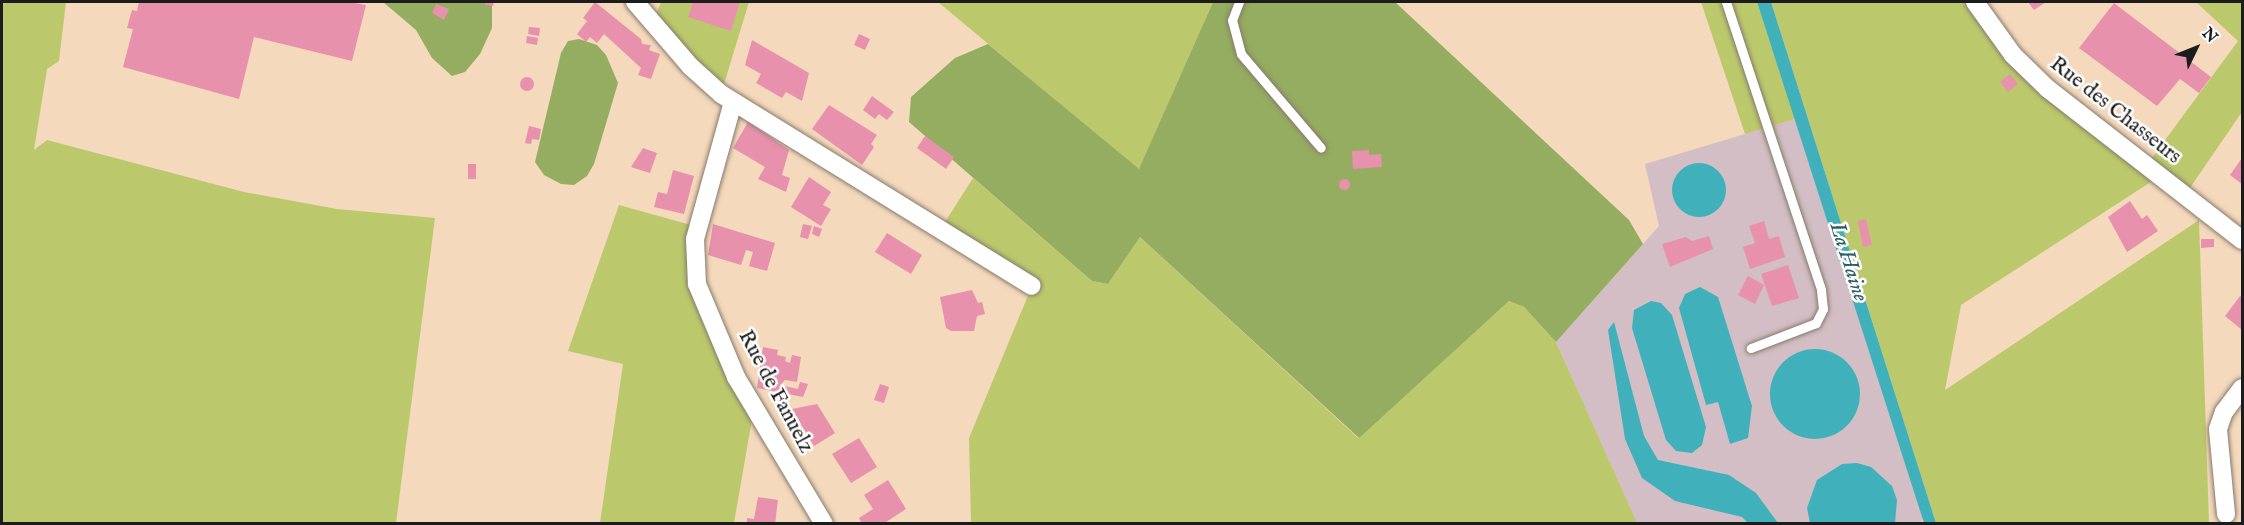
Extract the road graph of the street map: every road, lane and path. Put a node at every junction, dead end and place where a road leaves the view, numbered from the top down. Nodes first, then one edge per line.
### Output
1 (635, 2) edge
2 (1239, 2) edge
3 (1726, 2) edge
4 (1975, 2) edge
5 (733, 102) junction
6 (1321, 148) dead end
7 (2242, 240) edge
8 (1032, 286) dead end
9 (1751, 348) dead end
10 (2242, 388) edge
11 (2226, 514) dead end
12 (824, 524) edge

1 - 5 street
2 - 6 lane
3 - 9 lane
4 - 7 street, Rue des Chasseurs
5 - 8 street
5 - 12 street, Rue de Fanuelz
10 - 11 street

